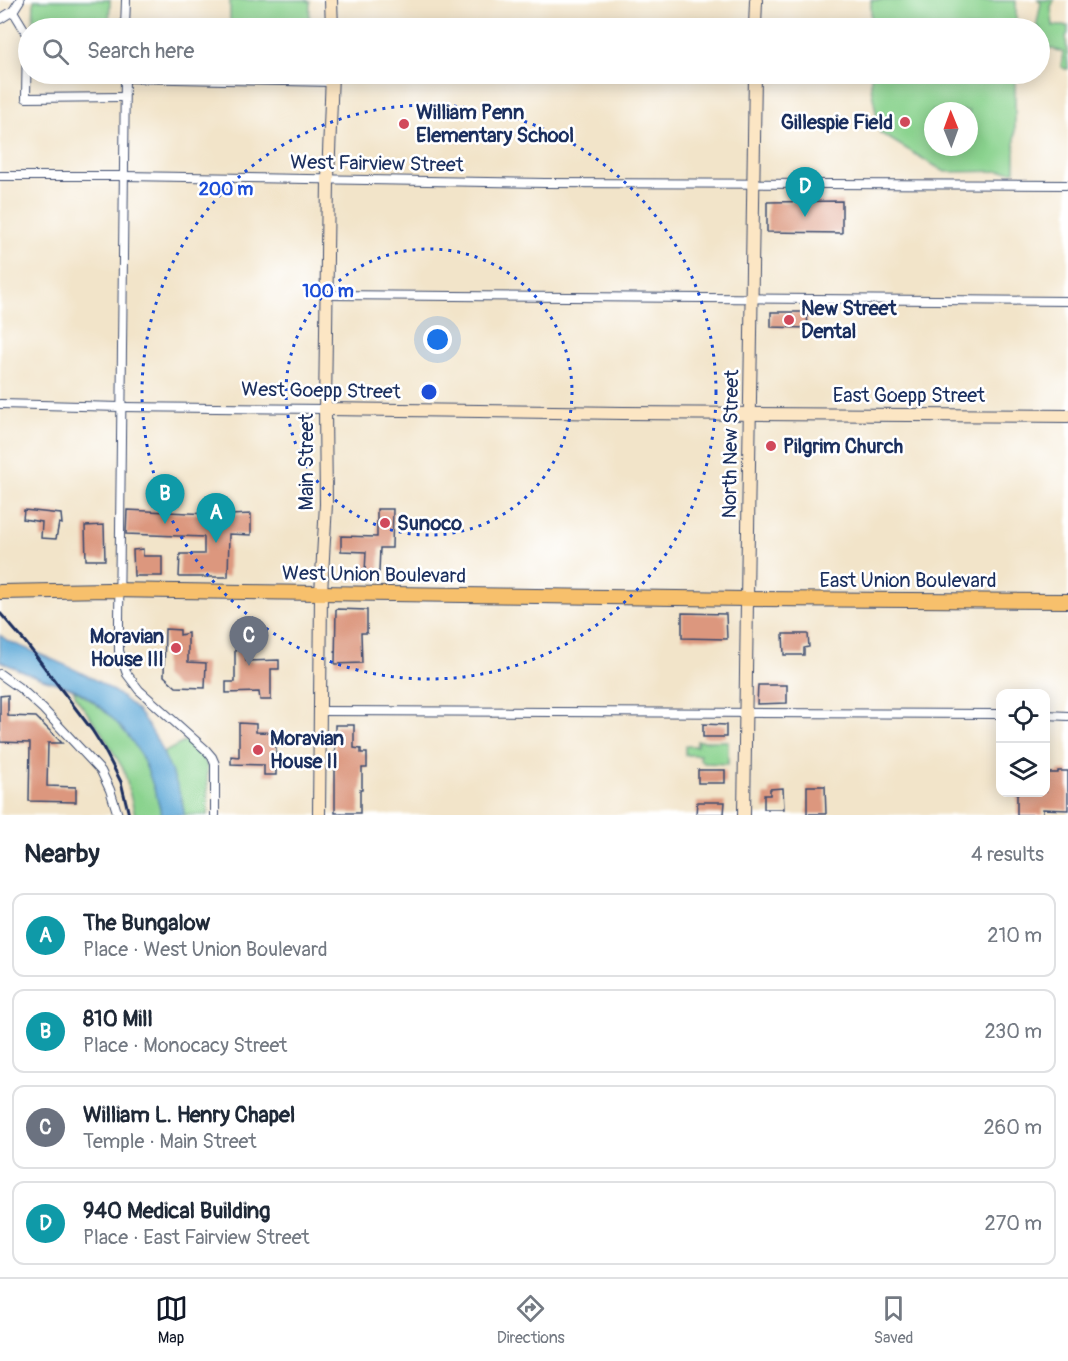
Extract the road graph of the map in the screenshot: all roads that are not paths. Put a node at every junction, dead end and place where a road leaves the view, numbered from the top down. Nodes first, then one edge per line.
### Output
1 (20, 0) edge
2 (126, 0) edge
3 (332, 0) edge
4 (756, 0) edge
5 (13, 11) junction
6 (126, 18) edge
7 (332, 18) edge
8 (755, 18) edge
9 (0, 19) edge
10 (18, 19) edge
11 (26, 84) edge
12 (125, 84) edge
13 (332, 84) edge
14 (754, 84) edge
15 (124, 97) junction
16 (0, 176) edge
17 (124, 176) junction
18 (328, 179) junction
19 (753, 184) junction
20 (1068, 185) edge
21 (327, 295) junction
22 (750, 299) junction
23 (1068, 301) edge
24 (0, 404) edge
25 (121, 407) junction
26 (325, 409) junction
27 (750, 414) junction
28 (1068, 416) edge
29 (120, 591) junction
30 (0, 592) edge
31 (321, 593) junction
32 (747, 598) junction
33 (1068, 601) edge
34 (0, 674) edge
35 (321, 711) junction
36 (746, 713) junction
37 (996, 714) edge
38 (1050, 715) edge
39 (1068, 716) edge
40 (118, 815) edge
41 (215, 815) edge
42 (320, 815) edge
43 (744, 815) edge

1 - 5 street
2 - 6 street
3 - 7 street
4 - 8 street
5 - 9 street
5 - 10 street
11 - 15 street
12 - 15 street
13 - 18 street, Main Street
14 - 19 street, North New Street
15 - 17 street
16 - 17 street, West Fairview Street
17 - 18 street, West Fairview Street
17 - 25 street
18 - 19 street, West Fairview Street
18 - 21 street, Main Street
19 - 20 street, West Fairview Street
19 - 22 street, North New Street
21 - 22 street
21 - 26 street, Main Street
22 - 23 street
22 - 27 street, North New Street
24 - 25 street, West Goepp Street
25 - 26 street, West Goepp Street
25 - 29 street
26 - 27 street, West Goepp Street
26 - 31 street, Main Street
27 - 28 street, East Goepp Street
27 - 32 street, North New Street
29 - 30 main road, West Union Boulevard
29 - 31 main road, West Union Boulevard
29 - 41 street
31 - 32 main road, West Union Boulevard
31 - 35 street, Main Street
32 - 33 main road, East Union Boulevard
32 - 36 street, North New Street
34 - 40 street
35 - 36 street
35 - 42 street, Main Street
36 - 37 street
36 - 43 street, North New Street
38 - 39 street

